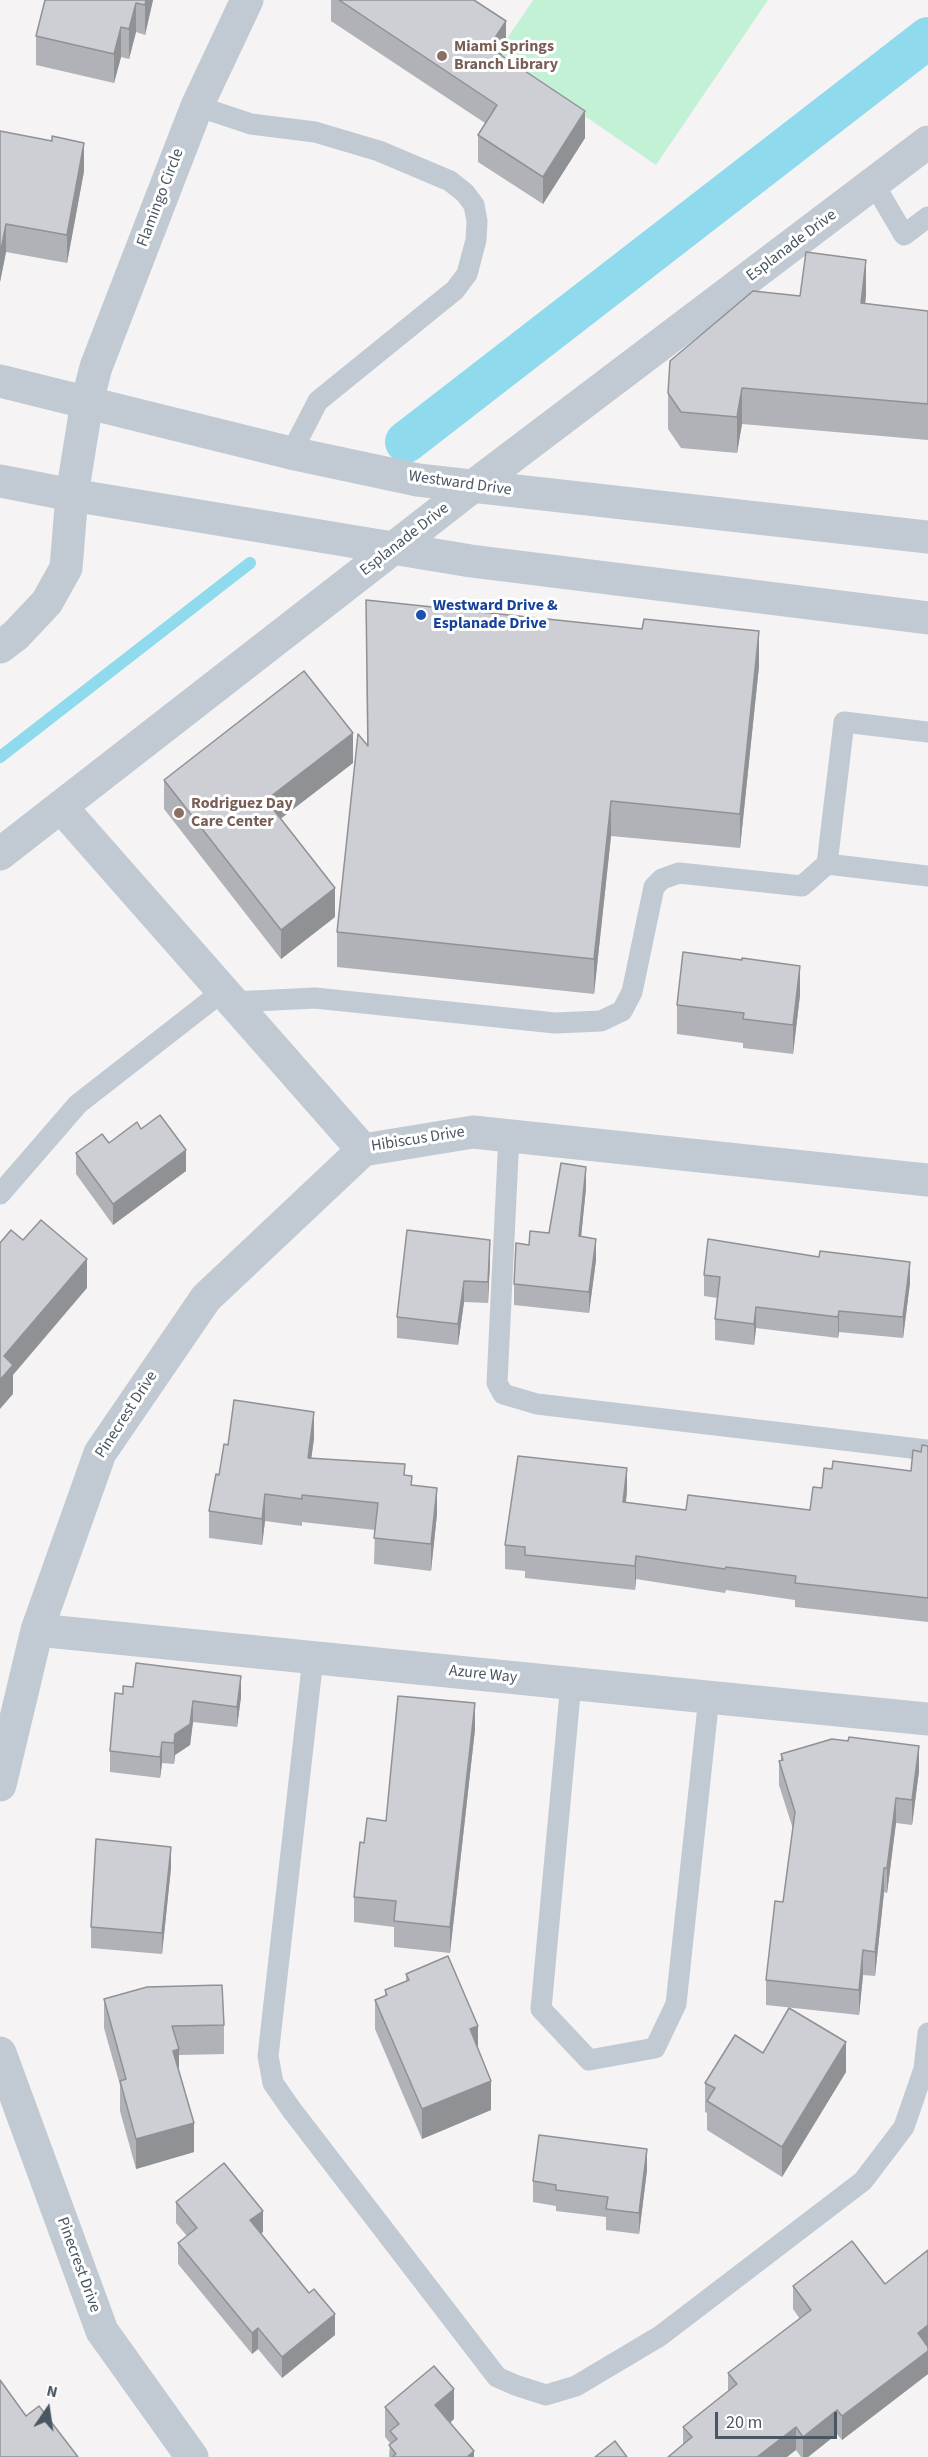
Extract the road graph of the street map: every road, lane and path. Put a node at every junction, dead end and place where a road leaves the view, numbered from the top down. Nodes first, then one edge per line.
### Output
1 (247, 0) edge
2 (197, 106) junction
3 (928, 142) edge
4 (874, 184) junction
5 (928, 218) edge
6 (0, 381) edge
7 (87, 402) junction
8 (291, 453) junction
9 (0, 481) edge
10 (472, 487) junction
11 (72, 495) junction
12 (928, 537) edge
13 (394, 550) junction
14 (928, 618) edge
15 (0, 647) edge
16 (928, 732) edge
17 (61, 807) junction
18 (0, 854) edge
19 (827, 864) junction
20 (928, 876) edge
21 (228, 996) junction
22 (509, 1135) junction
23 (363, 1149) junction
24 (928, 1180) edge
25 (0, 1194) edge
26 (928, 1450) edge
27 (37, 1630) junction
28 (313, 1658) junction
29 (571, 1683) junction
30 (709, 1697) junction
31 (928, 1719) edge
32 (0, 1785) edge
33 (928, 2033) edge
34 (0, 2053) edge
35 (192, 2457) edge

1 - 2 street, Flamingo Circle
2 - 7 street, Flamingo Circle
2 - 8 lane
3 - 4 street, Esplanade Drive
4 - 5 lane
4 - 10 street, Esplanade Drive
6 - 7 street, Westward Drive
7 - 8 street, Westward Drive
7 - 11 street, Flamingo Circle
8 - 10 street, Westward Drive
9 - 11 street
10 - 12 street, Westward Drive
10 - 13 street, Esplanade Drive
11 - 13 street
11 - 15 street, Flamingo Circle
13 - 14 street
13 - 17 street, Esplanade Drive
16 - 19 lane
17 - 18 street, Esplanade Drive
17 - 21 street, Hibiscus Drive
19 - 20 lane
19 - 21 lane
21 - 23 street, Hibiscus Drive
21 - 25 lane
22 - 23 street, Hibiscus Drive
22 - 24 street, Hibiscus Drive
22 - 26 lane
23 - 27 street, Pinecrest Drive
27 - 28 street, Azure Way
27 - 32 street, Pinecrest Drive
28 - 29 street, Azure Way
28 - 33 lane
29 - 30 street, Azure Way
29 - 30 lane
30 - 31 street, Azure Way
34 - 35 street, Pinecrest Drive

